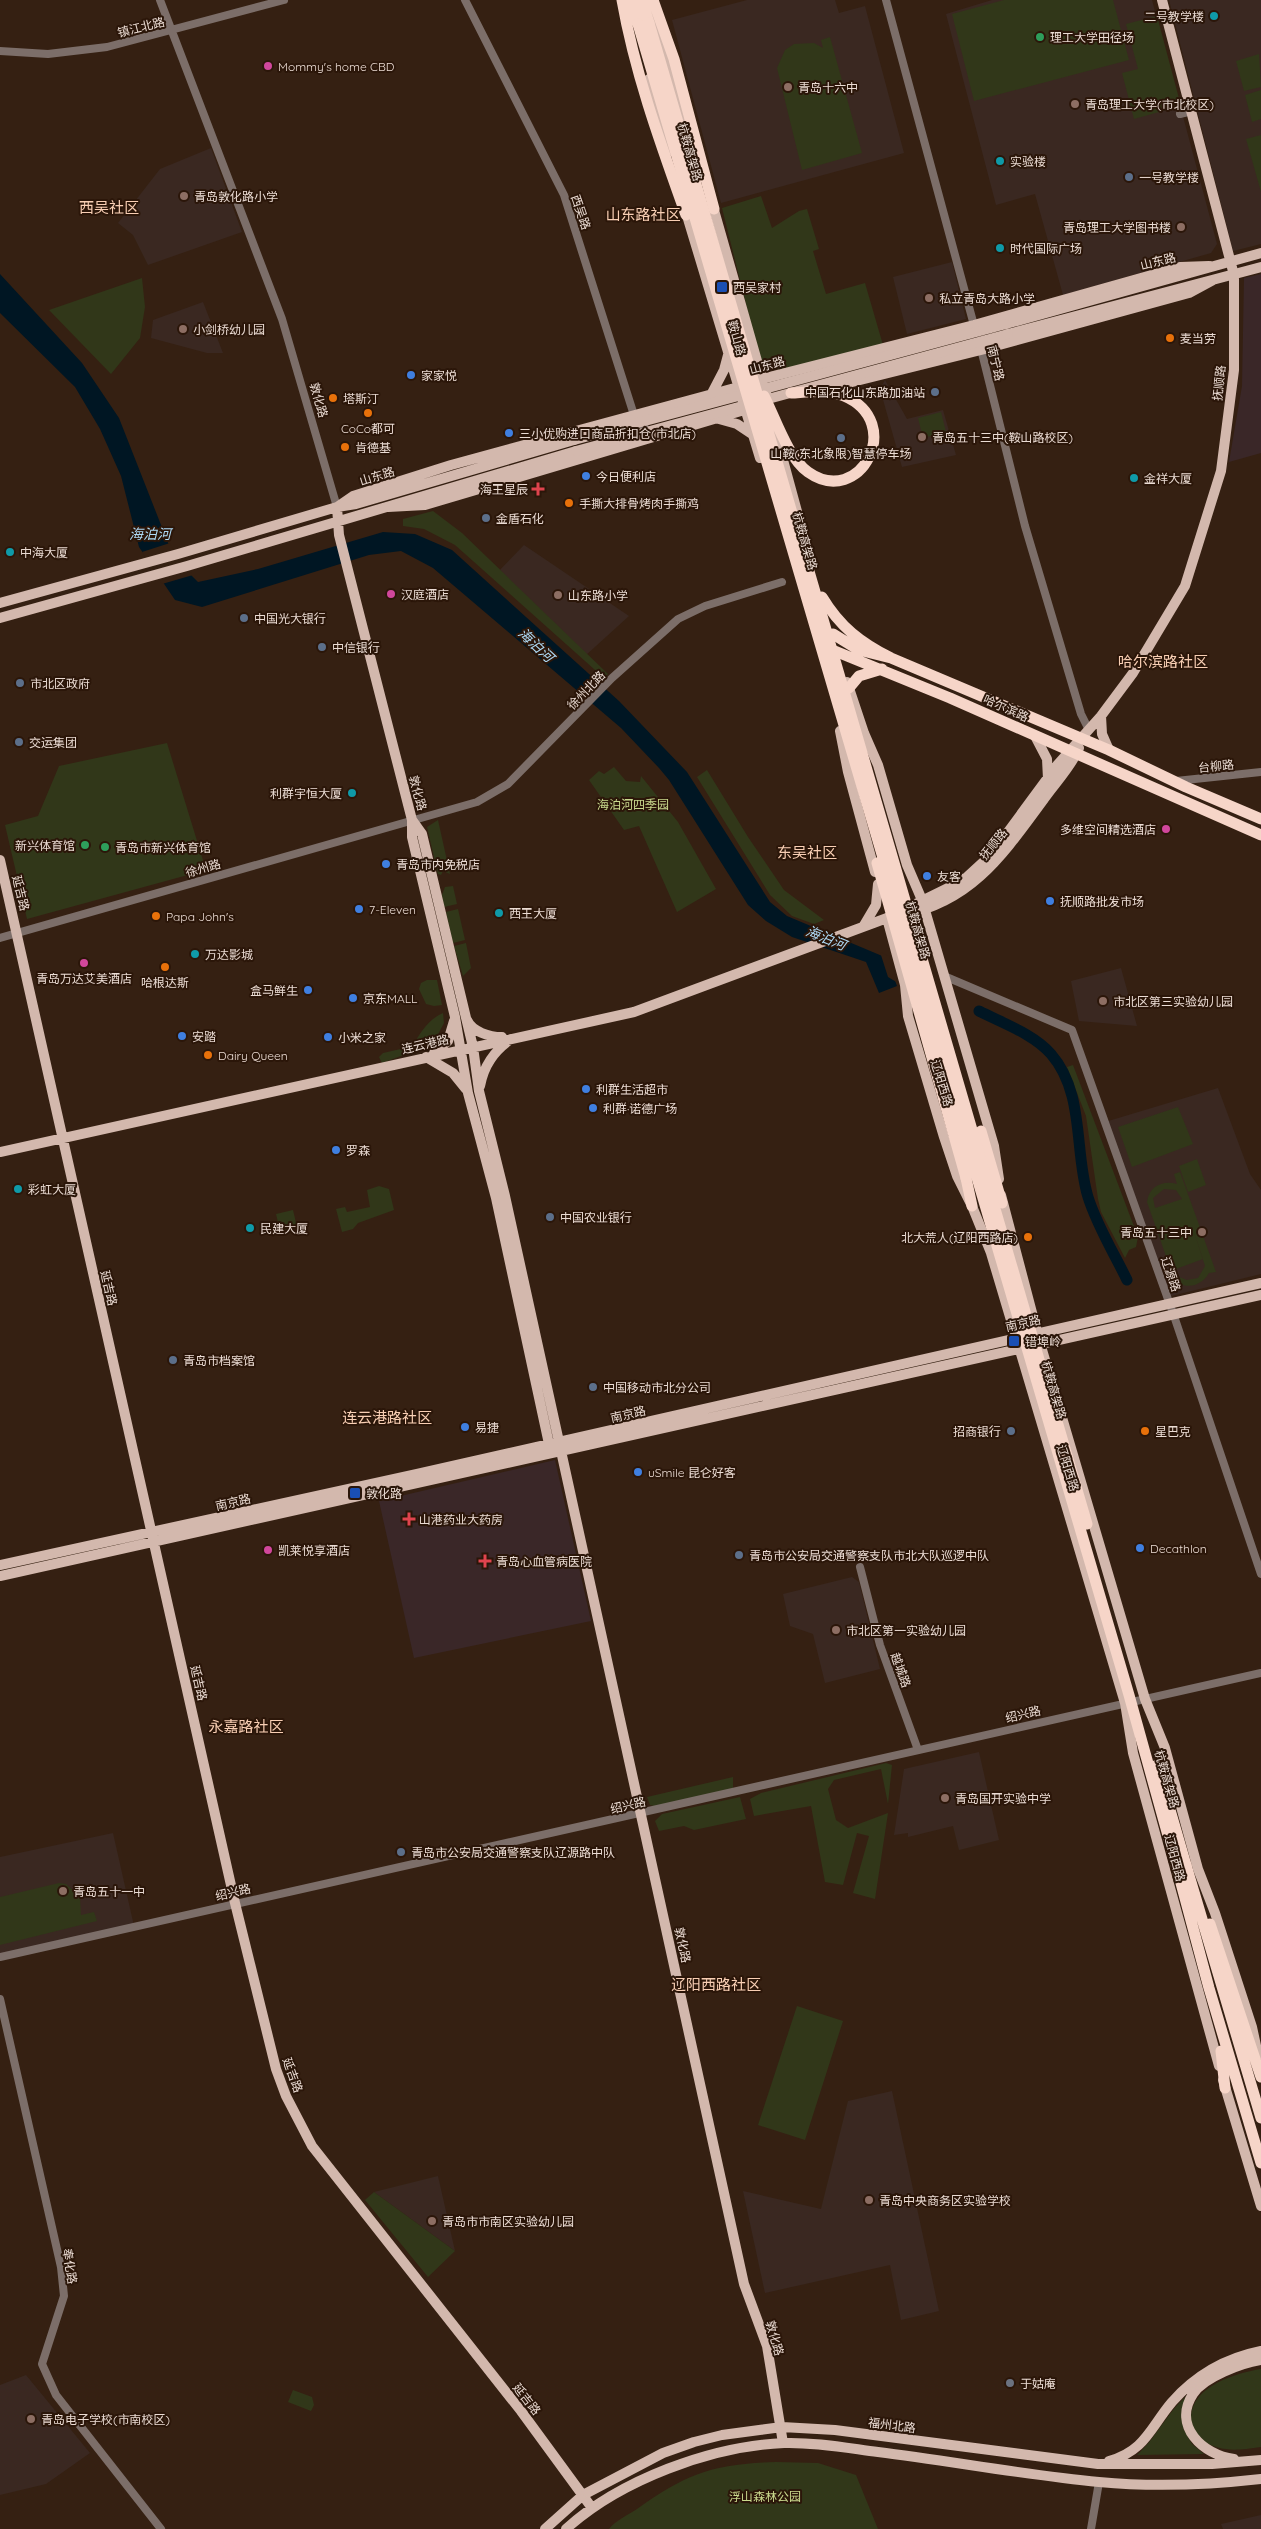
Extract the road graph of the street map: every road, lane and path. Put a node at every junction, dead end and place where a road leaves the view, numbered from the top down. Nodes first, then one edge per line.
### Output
1 (160, 0) edge
2 (284, 0) edge
3 (465, 0) edge
4 (622, 0) edge
5 (630, 0) edge
6 (642, 0) edge
7 (648, 0) edge
8 (653, 0) edge
9 (886, 0) edge
10 (1162, 0) edge
11 (171, 31) junction
12 (0, 51) edge
13 (1192, 111) junction
14 (1180, 114) dead end
15 (714, 209) junction
16 (686, 215) junction
17 (1261, 253) edge
18 (1229, 261) junction
19 (1209, 266) junction
20 (1261, 268) edge
21 (1234, 275) junction
22 (1213, 280) junction
23 (974, 325) junction
24 (1007, 329) junction
25 (981, 350) junction
26 (728, 354) junction
27 (754, 364) junction
28 (775, 376) junction
29 (763, 379) junction
30 (738, 387) junction
31 (792, 393) junction
32 (712, 394) junction
33 (768, 404) junction
34 (745, 410) junction
35 (634, 415) junction
36 (718, 419) junction
37 (752, 434) junction
38 (654, 439) junction
39 (336, 507) junction
40 (388, 507) junction
41 (338, 521) junction
42 (782, 582) dead end
43 (822, 598) junction
44 (0, 603) edge
45 (0, 618) edge
46 (833, 634) junction
47 (815, 642) junction
48 (838, 652) junction
49 (891, 658) junction
50 (882, 669) junction
51 (849, 688) junction
52 (1102, 716) junction
53 (1089, 730) junction
54 (864, 733) joint
55 (1035, 736) junction
56 (843, 740) joint
57 (1082, 740) junction
58 (1108, 750) junction
59 (1073, 752) junction
60 (1261, 772) edge
61 (1048, 779) junction
62 (1174, 781) junction
63 (875, 812) junction
64 (1261, 819) edge
65 (412, 820) junction
66 (1261, 835) edge
67 (0, 860) edge
68 (878, 884) junction
69 (923, 905) junction
70 (887, 918) junction
71 (863, 927) junction
72 (17, 932) junction
73 (848, 933) joint
74 (0, 938) edge
75 (946, 981) junction
76 (466, 1016) junction
77 (455, 1017) junction
78 (515, 1037) junction
79 (472, 1047) junction
80 (462, 1049) junction
81 (426, 1057) junction
82 (474, 1092) junction
83 (63, 1139) junction
84 (0, 1152) edge
85 (1002, 1203) junction
86 (972, 1206) junction
87 (1261, 1283) edge
88 (1261, 1295) edge
89 (1169, 1304) junction
90 (1174, 1316) junction
91 (1015, 1338) junction
92 (1039, 1338) junction
93 (1018, 1348) junction
94 (556, 1446) junction
95 (152, 1532) junction
96 (154, 1542) junction
97 (0, 1565) edge
98 (860, 1568) dead end
99 (1261, 1574) edge
100 (0, 1576) edge
101 (1261, 1673) edge
102 (1145, 1699) junction
103 (1125, 1703) junction
104 (918, 1750) junction
105 (642, 1814) junction
106 (1181, 1866) junction
107 (1183, 1891) junction
108 (235, 1903) junction
109 (0, 1957) edge
110 (0, 1999) edge
111 (1261, 2068) edge
112 (1261, 2077) edge
113 (1225, 2088) junction
114 (1261, 2118) edge
115 (1261, 2163) edge
116 (1261, 2206) edge
117 (1261, 2351) edge
118 (1261, 2360) edge
119 (782, 2427) junction
120 (783, 2443) junction
121 (1257, 2460) edge
122 (1098, 2464) junction
123 (1261, 2479) edge
124 (1099, 2482) junction
125 (584, 2495) junction
126 (592, 2508) junction
127 (161, 2529) edge
128 (545, 2529) edge
129 (566, 2529) edge
130 (1091, 2529) edge

1 - 11 street, 敦化路
2 - 11 street, 镇江北路
3 - 35 street, 西吴路
4 - 16 highway
5 - 16 main road, 鞍山路
5 - 63 highway, 杭鞍高架路, bridge
6 - 27 highway, 杭鞍高架路, bridge
7 - 15 main road, 鞍山路
8 - 15 highway
9 - 23 street, 南宁路
10 - 13 main road, 抚顺路
11 - 12 street, 镇江北路
11 - 39 street, 敦化路
13 - 14 street
13 - 18 main road, 抚顺路
15 - 27 main road, 鞍山路
16 - 26 main road, 鞍山路
17 - 18 main road, 山东路
18 - 19 main road, 山东路
18 - 21 main road, 抚顺路
19 - 23 main road, 山东路
19 - 24 main road, 山东路
20 - 21 main road, 山东路
21 - 22 main road, 山东路
21 - 52 main road, 抚顺路
22 - 24 main road, 山东路
22 - 25 main road, 山东路
23 - 25 street, 南宁路
23 - 28 main road, 山东路
24 - 31 main road, 山东路, bridge
24 - 39 main road, 山东路, bridge
25 - 33 main road, 山东路
25 - 53 street, 南宁路
26 - 30 main road, 鞍山路
26 - 32 main road
27 - 28 main road
27 - 29 main road, 鞍山路
27 - 31 highway, bridge
27 - 63 highway, 杭鞍高架路, bridge
28 - 29 main road, 山东路
29 - 30 main road, 山东路
29 - 33 main road, 鞍山路
30 - 32 main road, 山东路
30 - 34 main road, 鞍山路
31 - 40 main road, 山东路, bridge
32 - 35 main road, 山东路
33 - 34 main road, 山东路
33 - 43 main road, 鞍山路
34 - 36 main road, 山东路
34 - 37 main road, 鞍山路
35 - 38 street, 西吴路
35 - 39 main road, 山东路
36 - 37 main road
36 - 38 main road, 山东路
37 - 47 main road, 鞍山路
38 - 40 main road, 山东路
39 - 41 main road, 敦化路
39 - 44 main road, 山东路
40 - 41 main road, 山东路
41 - 45 main road, 山东路
41 - 65 main road, 敦化路
42 - 65 street, 徐州北路
43 - 46 main road, 鞍山路
43 - 49 highway, 哈尔滨路
46 - 47 highway
46 - 48 main road, 鞍山路
46 - 49 highway, 哈尔滨路
47 - 48 highway, 哈尔滨路
47 - 56 main road, 鞍山路
48 - 50 highway, 哈尔滨路
48 - 51 main road, 鞍山路
49 - 57 highway, 哈尔滨路
50 - 51 highway
50 - 55 highway, 哈尔滨路
51 - 54 main road, 鞍山路
52 - 53 main road, 抚顺路
52 - 58 main road
53 - 57 main road, 抚顺路
54 - 69 main road, 辽阳西路
55 - 59 highway, 哈尔滨路
55 - 61 main road
56 - 68 main road, 辽阳西路
57 - 58 highway, 哈尔滨路
57 - 59 main road, 抚顺路
58 - 62 highway, 哈尔滨路
59 - 61 main road, 抚顺路
59 - 66 highway, 哈尔滨路
59 - 69 main road, 抚顺路
60 - 62 street, 台柳路
61 - 69 main road, 抚顺路
62 - 64 highway, 哈尔滨路
63 - 85 highway, bridge
63 - 86 highway, bridge
63 - 106 highway, 杭鞍高架路, bridge
65 - 72 street, 徐州路
65 - 76 main road, 敦化路
65 - 77 main road, 敦化路
67 - 72 main road, 延吉路
68 - 70 main road, 辽阳西路
68 - 71 main road
69 - 70 main road, 抚顺路
69 - 75 main road, 辽阳西路
70 - 71 main road, 抚顺路
70 - 86 main road, 辽阳西路
71 - 73 main road, 抚顺路
72 - 74 street, 徐州路
72 - 83 main road, 延吉路
73 - 78 main road, 连云港路
75 - 85 main road, 辽阳西路
75 - 89 street, 辽源路
76 - 78 main road
76 - 79 main road, 敦化路
77 - 80 main road, 敦化路
77 - 81 main road
78 - 79 main road, 连云港路
78 - 82 main road
79 - 80 main road, 连云港路
79 - 82 main road, 敦化路
80 - 81 main road, 连云港路
80 - 82 main road, 敦化路
81 - 82 main road
81 - 83 main road, 连云港路
82 - 94 main road, 敦化路
83 - 84 main road, 连云港路
83 - 95 main road, 延吉路
85 - 92 main road, 辽阳西路
86 - 91 main road, 辽阳西路
87 - 89 main road, 南京路
88 - 90 main road, 南京路
89 - 90 street, 辽源路
89 - 92 main road, 南京路
90 - 92 main road, 南京路
90 - 99 street, 辽源路
91 - 92 main road, 南京路
91 - 93 main road, 辽阳西路
91 - 94 main road, 南京路
92 - 93 main road, 南京路
92 - 102 main road, 辽阳西路
93 - 94 main road, 南京路
93 - 103 main road, 辽阳西路
94 - 95 main road, 南京路
94 - 96 main road, 南京路
94 - 105 main road, 敦化路
95 - 96 main road, 延吉路
95 - 97 main road, 南京路
96 - 100 main road, 南京路
96 - 108 main road, 延吉路
98 - 104 street, 越城路
101 - 102 street, 绍兴路
102 - 103 street, 绍兴路
102 - 111 main road, 辽阳西路
103 - 104 street, 绍兴路
103 - 113 main road, 辽阳西路
104 - 105 street, 绍兴路
105 - 108 street, 绍兴路
105 - 119 main road, 敦化路
106 - 107 highway, 辽阳西路
106 - 112 highway
106 - 114 highway, 辽阳西路
107 - 113 highway
107 - 115 highway, 辽阳西路
108 - 109 street, 绍兴路
108 - 125 main road, 延吉路
110 - 127 street, 奉化路
113 - 116 main road, 辽阳西路
117 - 122 main road
118 - 121 main road
119 - 120 main road, 敦化路
119 - 122 main road, 福州北路
119 - 125 main road, 福州北路
120 - 124 main road
120 - 126 main road
121 - 122 main road, 福州北路
123 - 124 main road
124 - 130 street
125 - 126 main road, 延吉路
125 - 128 main road, 福州北路
126 - 129 main road

